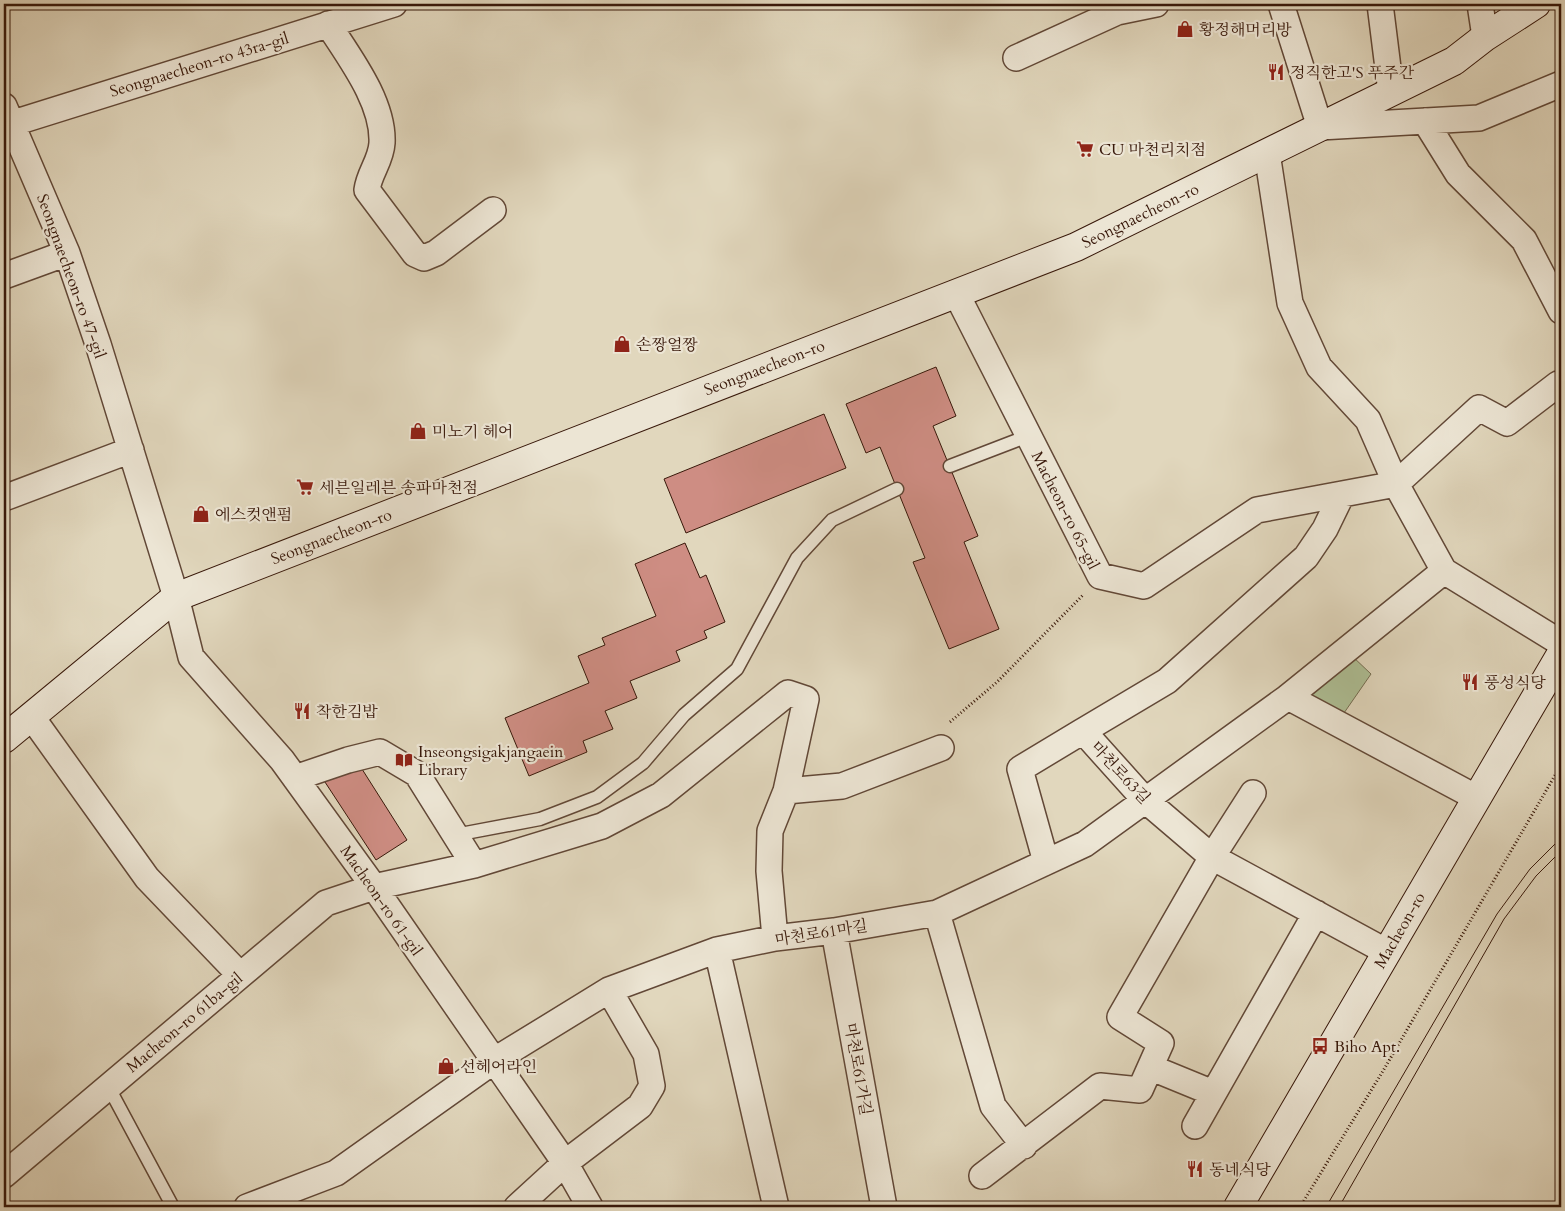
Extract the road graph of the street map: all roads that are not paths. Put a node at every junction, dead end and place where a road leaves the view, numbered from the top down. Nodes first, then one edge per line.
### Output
1 (394, 4) edge
2 (1156, 4) edge
3 (1281, 4) edge
4 (1380, 4) edge
5 (1480, 4) edge
6 (1536, 4) edge
7 (328, 24) junction
8 (1485, 37) junction
9 (1016, 58) dead end
10 (1561, 84) edge
11 (1391, 92) junction
12 (6, 118) edge
13 (1425, 121) junction
14 (1320, 127) junction
15 (1267, 153) junction
16 (493, 210) dead end
17 (67, 253) junction
18 (4, 276) edge
19 (956, 293) junction
20 (1561, 311) edge
21 (1561, 386) edge
22 (1028, 436) junction
23 (131, 450) junction
24 (950, 466) dead end
25 (1396, 484) junction
26 (897, 489) dead end
27 (1342, 494) junction
28 (4, 498) edge
29 (1444, 571) junction
30 (176, 597) junction
31 (1561, 643) edge
32 (1561, 654) edge
33 (1288, 697) junction
34 (31, 716) junction
35 (1083, 731) junction
36 (944, 736) road end
37 (4, 739) edge
38 (295, 778) junction
39 (786, 791) junction
40 (1253, 793) dead end
41 (1477, 798) junction
42 (1144, 799) junction
43 (455, 835) junction
44 (1212, 857) junction
45 (1046, 862) junction
46 (474, 865) junction
47 (374, 887) junction
48 (937, 913) junction
49 (1316, 913) junction
50 (834, 931) junction
51 (775, 938) junction
52 (718, 950) junction
53 (1387, 952) junction
54 (240, 975) junction
55 (609, 990) junction
56 (495, 1060) junction
57 (1152, 1068) junction
58 (108, 1086) junction
59 (1213, 1093) junction
60 (1195, 1126) dead end
61 (1024, 1146) junction
62 (565, 1163) junction
63 (5, 1168) edge
64 (982, 1176) dead end
65 (173, 1207) edge
66 (247, 1207) edge
67 (517, 1207) edge
68 (590, 1207) edge
69 (776, 1207) edge
70 (884, 1207) edge
71 (1238, 1207) edge

1 - 7 street, Seongnaecheon-ro 43ra-gil
2 - 9 street
3 - 14 street
4 - 11 street
5 - 8 street
6 - 8 street, Seongnaecheon-ro
7 - 12 street, Seongnaecheon-ro 43ra-gil
7 - 16 street
8 - 11 street, Seongnaecheon-ro
10 - 13 street
11 - 14 street, Seongnaecheon-ro
12 - 17 street, Seongnaecheon-ro 47-gil
13 - 14 street
13 - 20 street
14 - 15 street, Seongnaecheon-ro
15 - 19 street, Seongnaecheon-ro
15 - 25 street
17 - 18 street
17 - 23 street, Seongnaecheon-ro 47-gil
19 - 22 street, Macheon-ro 65-gil
19 - 30 street, Seongnaecheon-ro
21 - 25 street
22 - 24 lane
22 - 27 street, Macheon-ro 65-gil
23 - 28 street
23 - 30 street, Seongnaecheon-ro 47-gil
25 - 27 street, Macheon-ro 65-gil
25 - 29 street
26 - 43 lane
27 - 35 street, 마천로63길
29 - 31 street
29 - 33 street, 마천로61마길
30 - 34 street, Seongnaecheon-ro
30 - 38 street, Macheon-ro 61-gil
32 - 41 street, Macheon-ro
33 - 41 street
33 - 42 street, 마천로61마길
34 - 37 street, Seongnaecheon-ro
34 - 54 street
35 - 42 street, 마천로63길
35 - 45 street
36 - 39 street
38 - 43 street
38 - 47 street, Macheon-ro 61-gil
39 - 46 street, Macheon-ro 61ba-gil
39 - 51 street
40 - 44 street
41 - 53 street, Macheon-ro
42 - 44 street, 마천로63길
42 - 45 street, 마천로61마길
43 - 46 street
44 - 49 street, 마천로63길
44 - 57 street
45 - 48 street, 마천로61마길
46 - 47 street, Macheon-ro 61ba-gil
47 - 54 street, Macheon-ro 61ba-gil
47 - 56 street, Macheon-ro 61-gil
48 - 50 street, 마천로61마길
48 - 61 street
49 - 53 street, 마천로63길
49 - 59 street
50 - 51 street, 마천로61마길
50 - 70 street, 마천로61가길
51 - 52 street, 마천로61마길
52 - 55 street, 마천로61마길
52 - 69 street
53 - 71 street, Macheon-ro
54 - 58 street, Macheon-ro 61ba-gil
55 - 56 street, 마천로61마길
55 - 62 street
56 - 62 street, Macheon-ro 61-gil
56 - 66 street, 마천로61마길
57 - 59 street
57 - 61 street
58 - 63 street, Macheon-ro 61ba-gil
58 - 65 lane
59 - 60 street
61 - 64 street
62 - 67 street
62 - 68 street, Macheon-ro 61-gil

